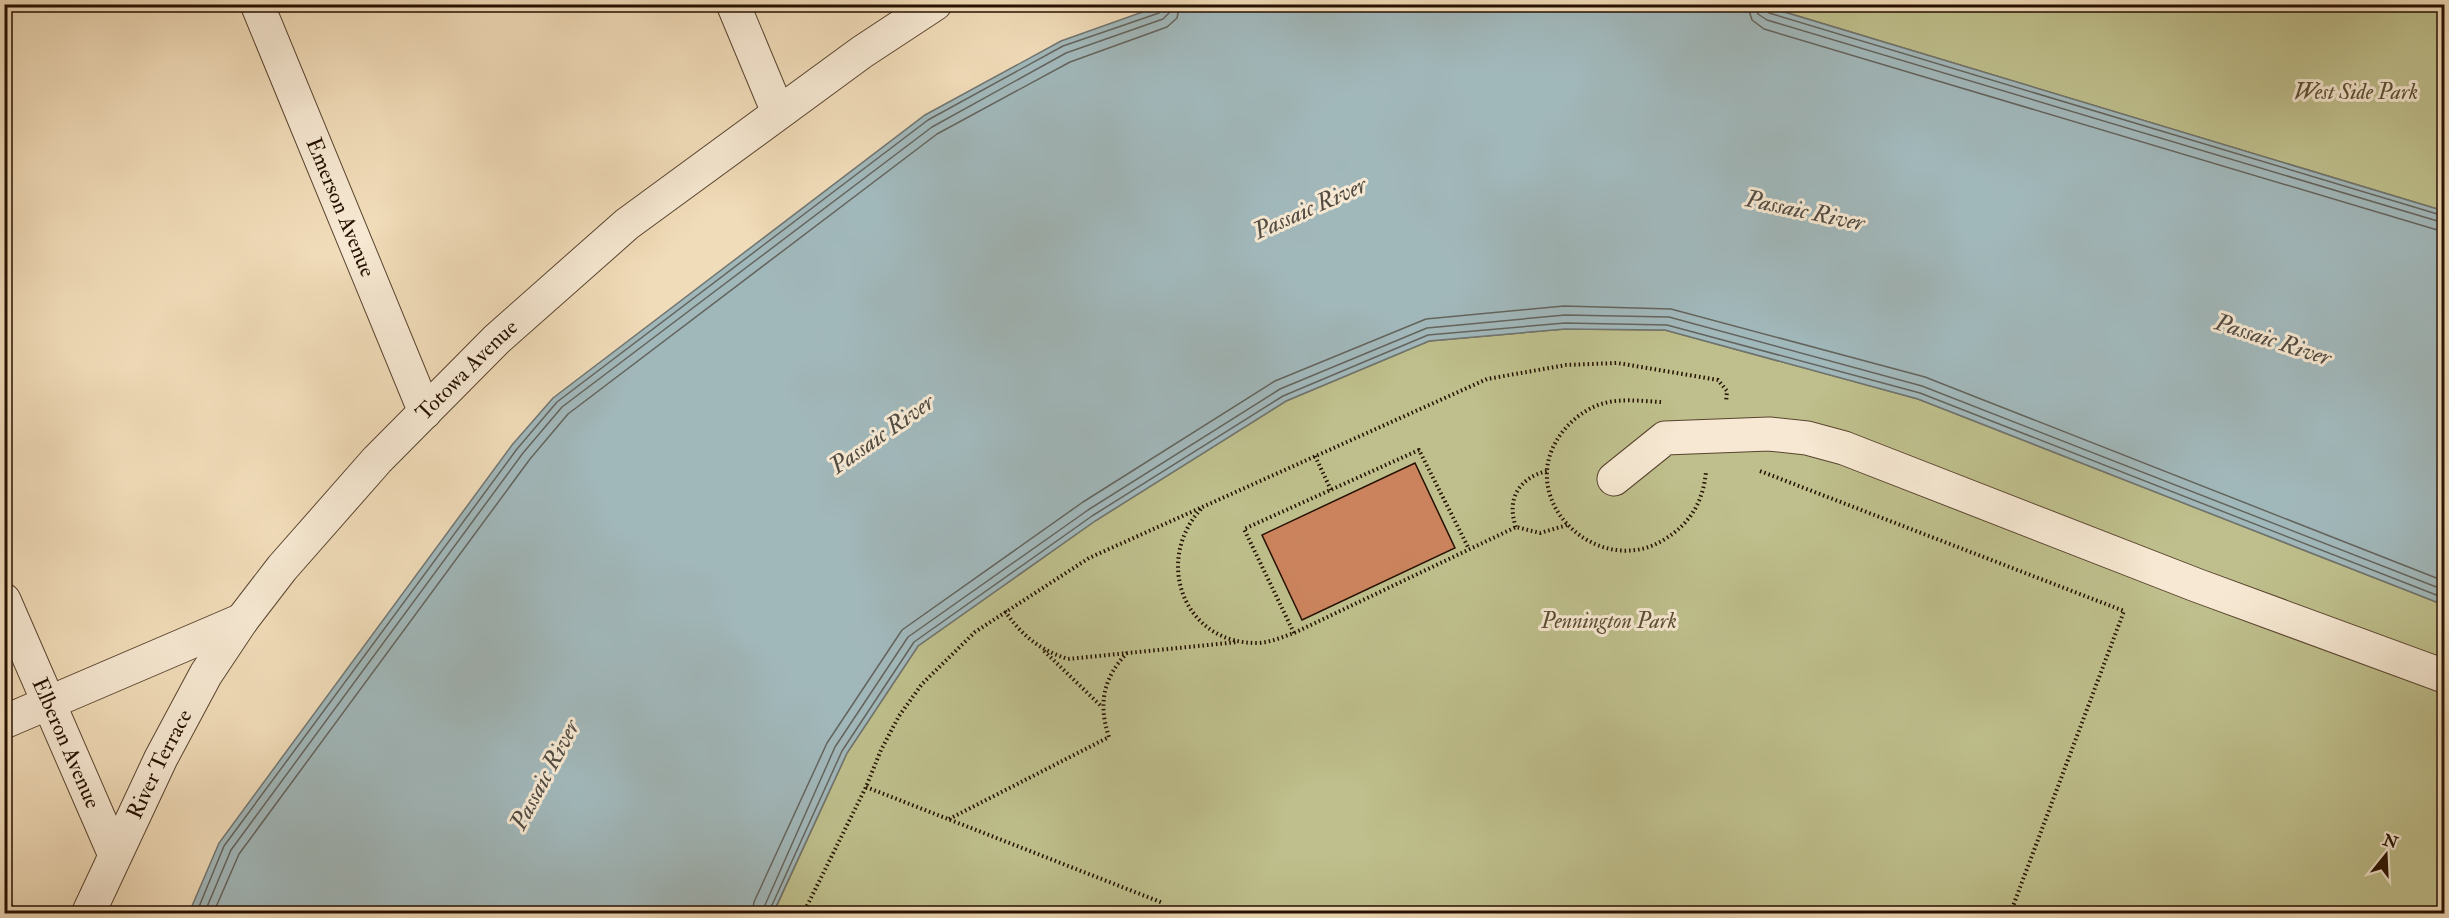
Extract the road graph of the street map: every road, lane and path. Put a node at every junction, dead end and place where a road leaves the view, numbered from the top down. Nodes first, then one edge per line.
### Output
1 (257, 4) edge
2 (733, 4) edge
3 (935, 4) edge
4 (778, 112) junction
5 (1670, 402) dead end
6 (1725, 405) dead end
7 (425, 412) junction
8 (1315, 456) junction
9 (1714, 467) dead end
10 (1752, 468) dead end
11 (1547, 471) junction
12 (1614, 479) dead end
13 (1331, 490) junction
14 (1203, 507) junction
15 (1567, 525) junction
16 (1516, 527) junction
17 (1469, 549) junction
18 (4, 600) edge
19 (1005, 611) junction
20 (242, 620) junction
21 (1294, 633) junction
22 (1242, 642) junction
23 (1040, 647) junction
24 (1127, 653) junction
25 (2445, 676) edge
26 (48, 704) junction
27 (1102, 706) junction
28 (4, 723) edge
29 (866, 787) junction
30 (948, 819) junction
31 (114, 854) junction
32 (1163, 903) dead end
33 (88, 914) edge
34 (803, 914) edge
35 (2010, 914) edge

1 - 7 street, Emerson Avenue
2 - 4 street
3 - 4 street, Totowa Avenue
4 - 7 street, Totowa Avenue
5 - 11 path
6 - 8 path
7 - 20 street, Totowa Avenue
8 - 13 path
8 - 14 path
9 - 15 path
10 - 35 path
11 - 15 path
11 - 16 path
12 - 25 street
13 - 17 path
13 - 21 path
14 - 19 path
14 - 22 path
15 - 16 path
16 - 17 path
17 - 21 path
18 - 26 street, Elberon Avenue
19 - 23 path
19 - 29 path
20 - 26 street, Totowa Avenue
20 - 31 street, River Terrace
21 - 22 path
22 - 24 path
23 - 24 path
23 - 27 path
24 - 27 path
26 - 28 street, Totowa Avenue
26 - 31 street, Elberon Avenue
27 - 30 path
29 - 30 path
29 - 34 path
30 - 32 path
31 - 33 street, River Terrace

